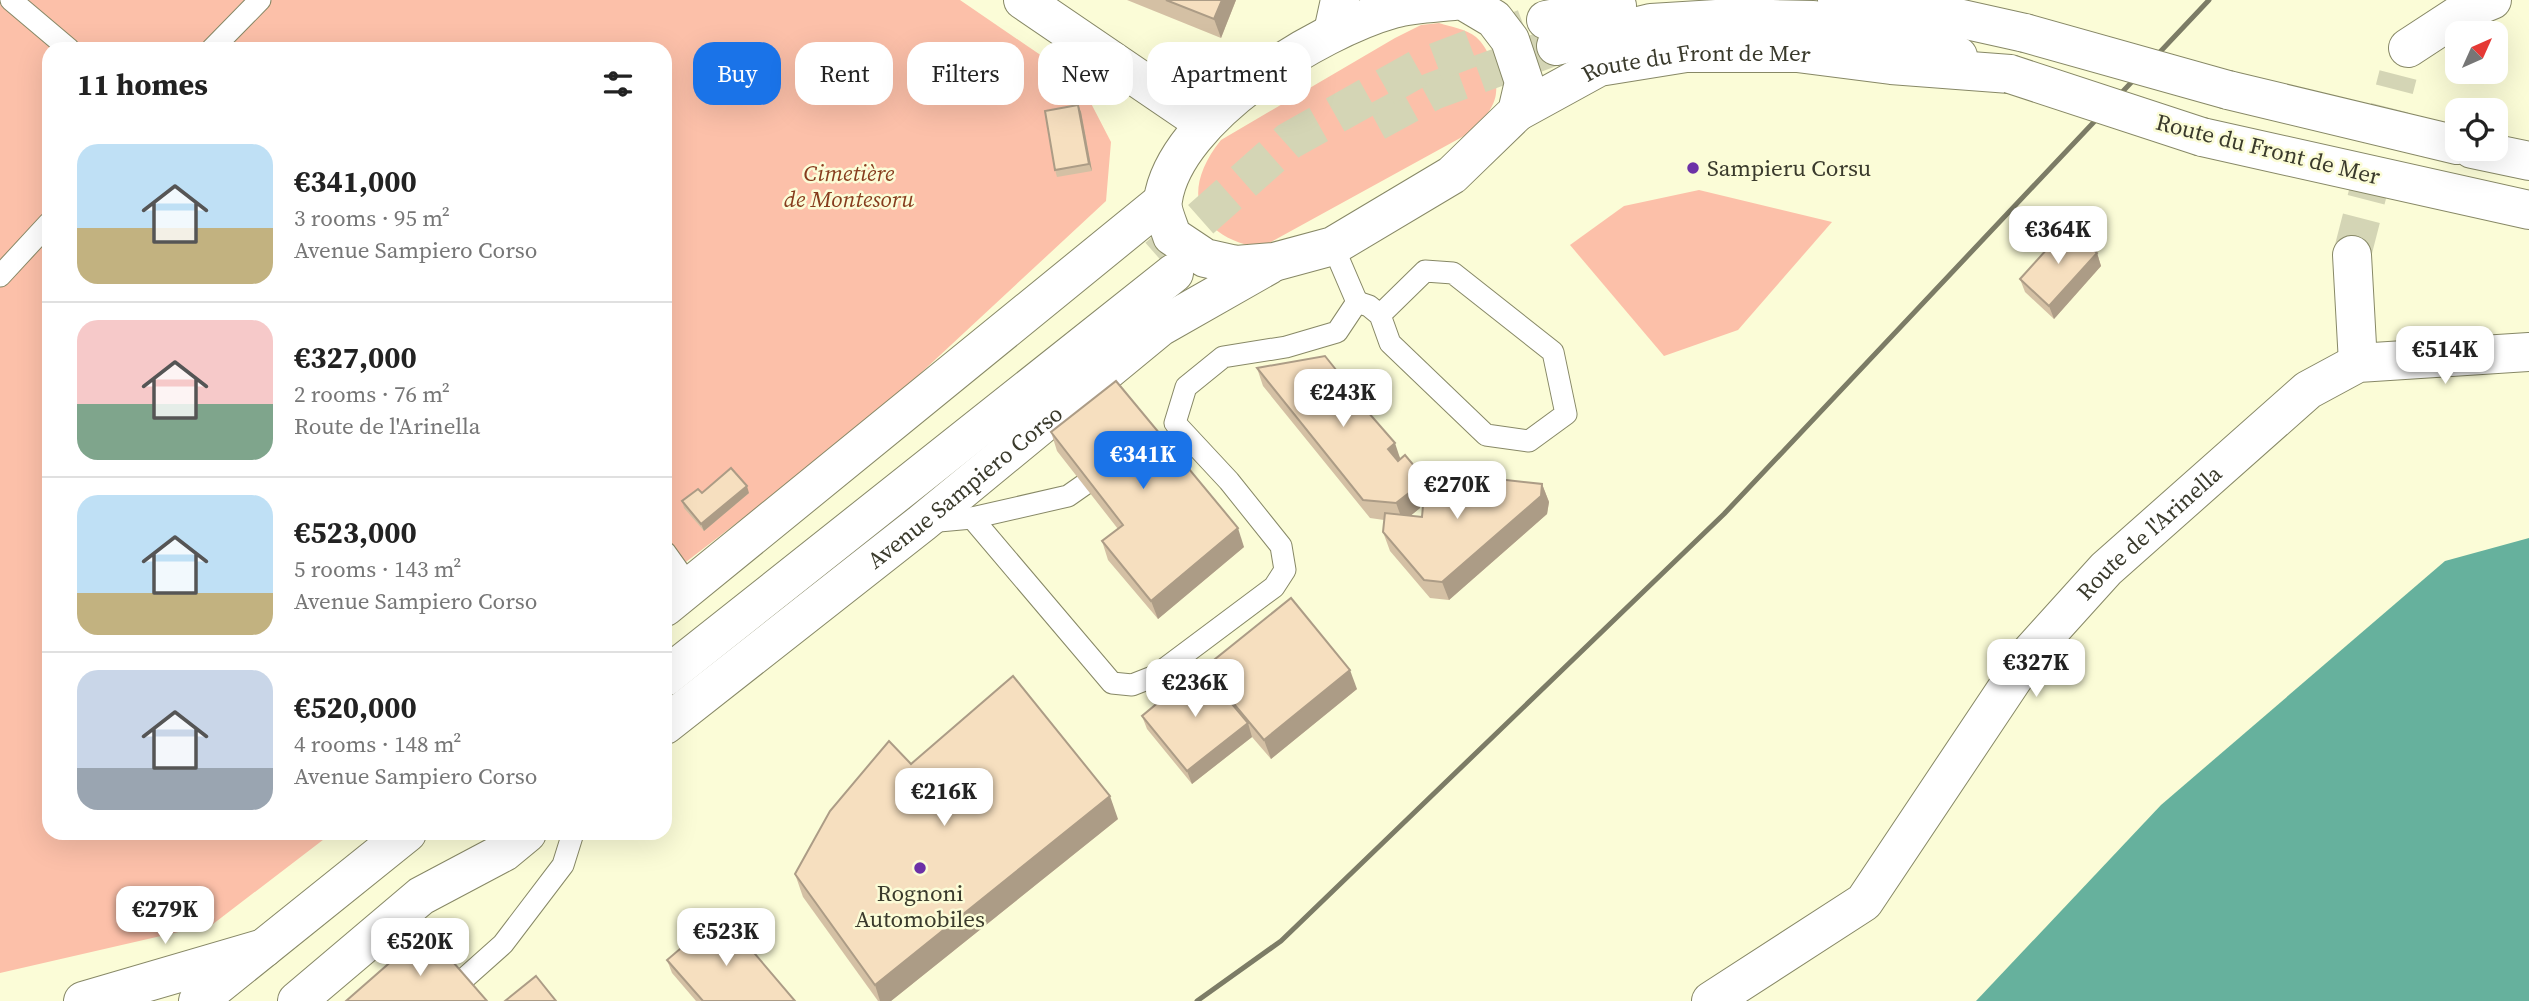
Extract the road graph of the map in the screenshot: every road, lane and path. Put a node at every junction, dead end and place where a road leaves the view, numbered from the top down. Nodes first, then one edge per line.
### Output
1 (11, 0) edge
2 (260, 0) edge
3 (1024, 0) edge
4 (1462, 0) edge
5 (1647, 0) edge
6 (1837, 0) edge
7 (1951, 0) edge
8 (2438, 0) edge
9 (2492, 0) edge
10 (1337, 16) edge
11 (2025, 33) junction
12 (61, 42) edge
13 (219, 42) edge
14 (2010, 74) junction
15 (1517, 112) junction
16 (1205, 124) junction
17 (2445, 142) edge
18 (2508, 155) edge
19 (2526, 158) edge
20 (1162, 202) junction
21 (2529, 210) edge
22 (42, 231) edge
23 (1333, 246) junction
24 (2352, 255) tunnel mouth
25 (1274, 262) junction
26 (0, 276) edge
27 (1357, 302) junction
28 (1380, 315) junction
29 (2529, 352) edge
30 (2358, 363) junction
31 (1175, 423) junction
32 (1153, 438) edge
33 (1121, 459) edge
34 (972, 518) junction
35 (922, 523) junction
36 (672, 576) edge
37 (678, 597) edge
38 (672, 641) edge
39 (672, 671) edge
40 (714, 686) junction
41 (672, 694) edge
42 (672, 719) edge
43 (473, 840) edge
44 (518, 840) edge
45 (571, 840) edge
46 (394, 845) edge
47 (421, 896) junction
48 (264, 948) junction
49 (83, 1001) edge
50 (198, 1001) edge
51 (297, 1001) edge
52 (439, 1001) edge
53 (1711, 1001) edge

1 - 12 lane
2 - 13 lane
3 - 16 main road
4 - 10 main road
4 - 15 main road
5 - 14 main road, Route du Front de Mer
6 - 11 main road, Route du Front de Mer
7 - 11 main road, Route du Front de Mer
8 - 9 main road
10 - 16 main road
11 - 17 main road, Route du Front de Mer, bridge
14 - 15 main road, Route du Front de Mer
14 - 21 main road, Route du Front de Mer, bridge
15 - 23 main road, Route du Front de Mer
16 - 20 main road
18 - 19 main road
20 - 25 main road
20 - 37 main road
22 - 26 lane
23 - 25 main road, Route du Front de Mer
23 - 27 lane
24 - 30 main road
25 - 35 main road, Avenue Sampiero Corso
27 - 28 lane
27 - 31 lane
28 - 28 lane
29 - 30 main road, Route de l'Arinella
30 - 53 main road, Route de l'Arinella
31 - 32 lane
31 - 34 lane
33 - 34 lane
34 - 35 lane
35 - 40 main road, Avenue Sampiero Corso
36 - 37 lane
38 - 39 main road
40 - 41 lane
40 - 42 main road, Avenue Sampiero Corso
43 - 47 main road
44 - 47 main road
45 - 52 lane
46 - 48 main road
47 - 51 main road
48 - 49 main road
48 - 50 main road

